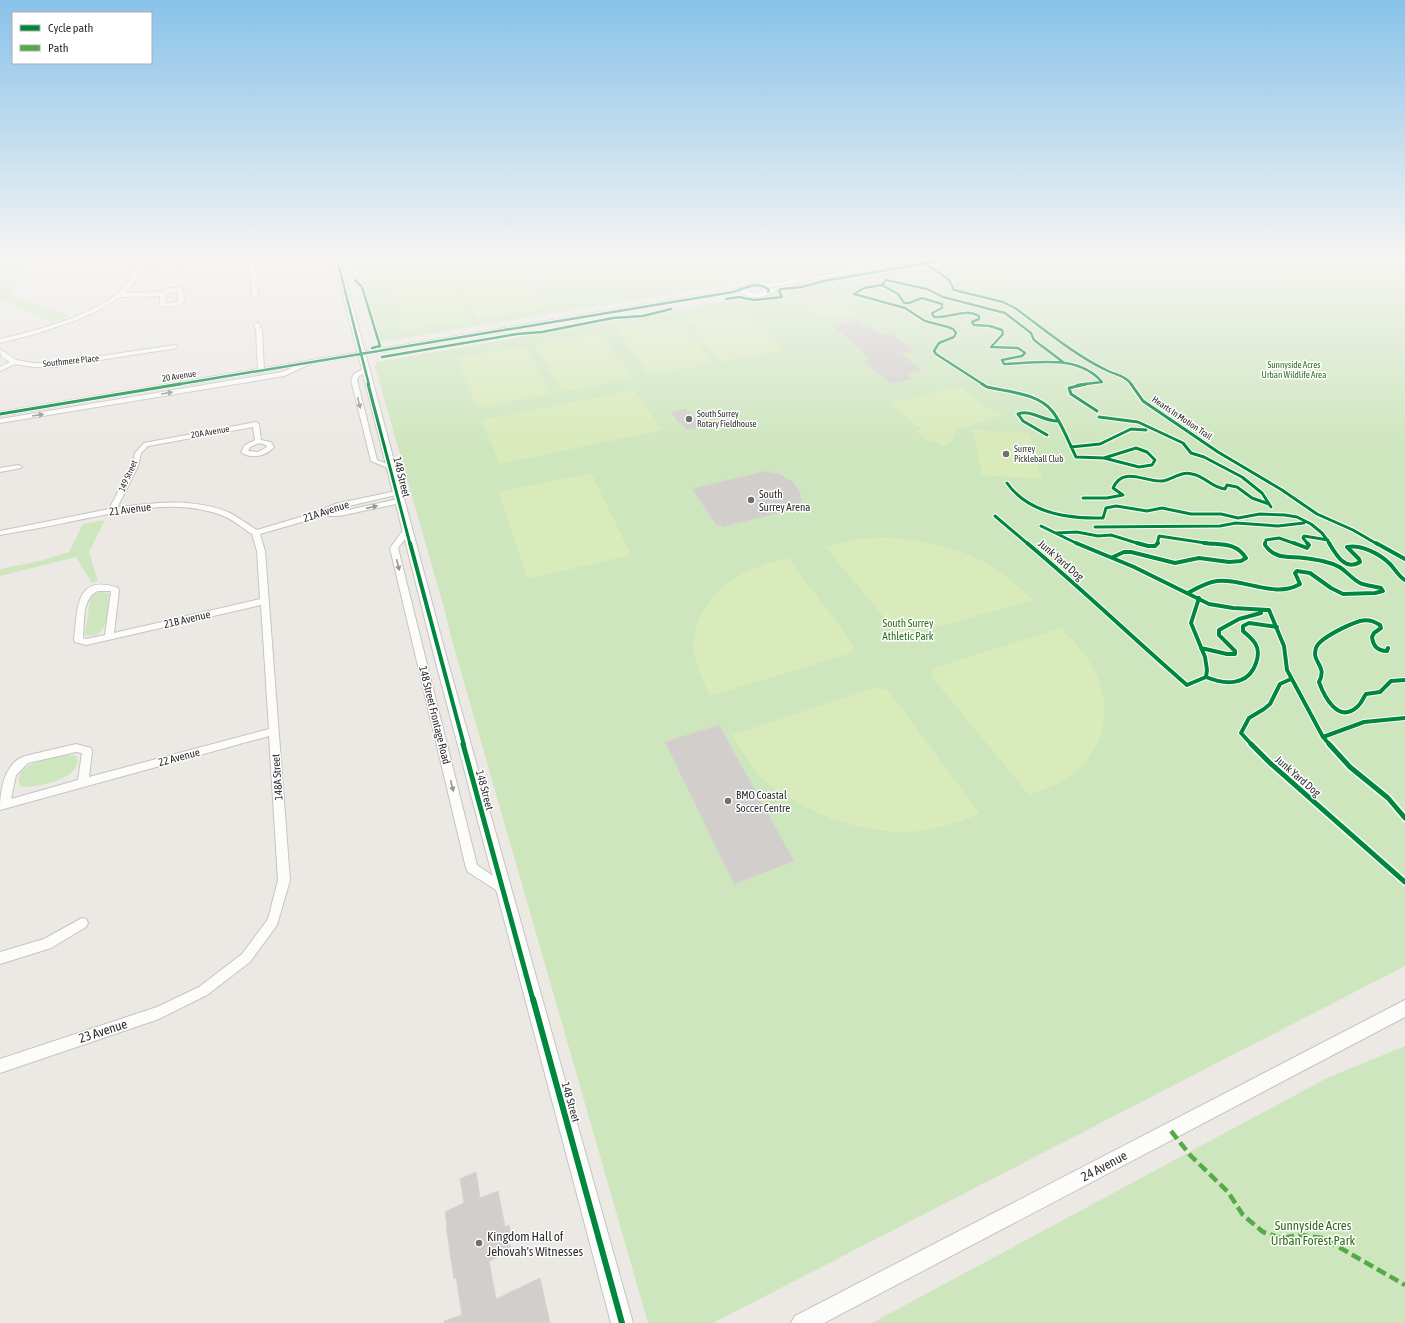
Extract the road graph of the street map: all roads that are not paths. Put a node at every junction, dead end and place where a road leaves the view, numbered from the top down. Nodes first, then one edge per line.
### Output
1 (68, 321) edge
2 (352, 321) edge
3 (560, 321) edge
4 (582, 321) edge
5 (257, 325) dead end
6 (0, 341) edge
7 (175, 346) dead end
8 (0, 351) edge
9 (360, 354) junction
10 (14, 362) junction
11 (308, 363) junction
12 (0, 369) edge
13 (365, 370) junction
14 (261, 371) junction
15 (0, 414) edge
16 (0, 421) edge
17 (258, 442) dead end
18 (146, 444) joint
19 (390, 466) junction
20 (19, 467) dead end
21 (0, 470) edge
22 (397, 497) junction
23 (112, 511) junction
24 (407, 531) junction
25 (0, 533) edge
26 (256, 533) junction
27 (264, 601) junction
28 (110, 637) junction
29 (274, 731) junction
30 (83, 784) junction
31 (2, 805) edge
32 (502, 889) junction
33 (82, 923) dead end
34 (0, 958) edge
35 (203, 991) joint
36 (1405, 1008) edge
37 (0, 1066) edge
38 (622, 1323) edge
39 (802, 1323) edge

1 - 6 street
2 - 9 main road, 148 Street
3 - 9 street, 20 Avenue
4 - 9 street, 20 Avenue
5 - 14 street
7 - 10 street, Southmere Place
8 - 10 street, Southmere Place
9 - 11 street, 20 Avenue
9 - 13 main road, 148 Street
10 - 12 street
11 - 14 street, 20 Avenue
16 -> 11 street, 20 Avenue
13 - 19 main road, 148 Street
13 -> 19 street
14 - 15 street, 20 Avenue
17 - 18 street, 20A Avenue
18 - 23 street, 149 Street
19 - 22 main road, 148 Street
20 - 21 street
22 - 24 main road, 148 Street
22 - 26 street, 21A Avenue
23 - 25 street, 21 Avenue
23 - 26 street, 21 Avenue
24 - 32 main road, 148 Street
24 -> 32 street, 148 Street Frontage Road
26 - 27 street, 148A Street
27 - 28 street, 21B Avenue
27 - 29 street, 148A Street
28 - 28 street, 21B Avenue
29 - 30 street, 22 Avenue
29 - 35 street, 148A Street
30 - 31 street, 22 Avenue
30 - 31 street, 22 Avenue
32 - 38 main road, 148 Street
33 - 34 street
35 - 37 street, 23 Avenue
36 - 39 main road, 24 Avenue

